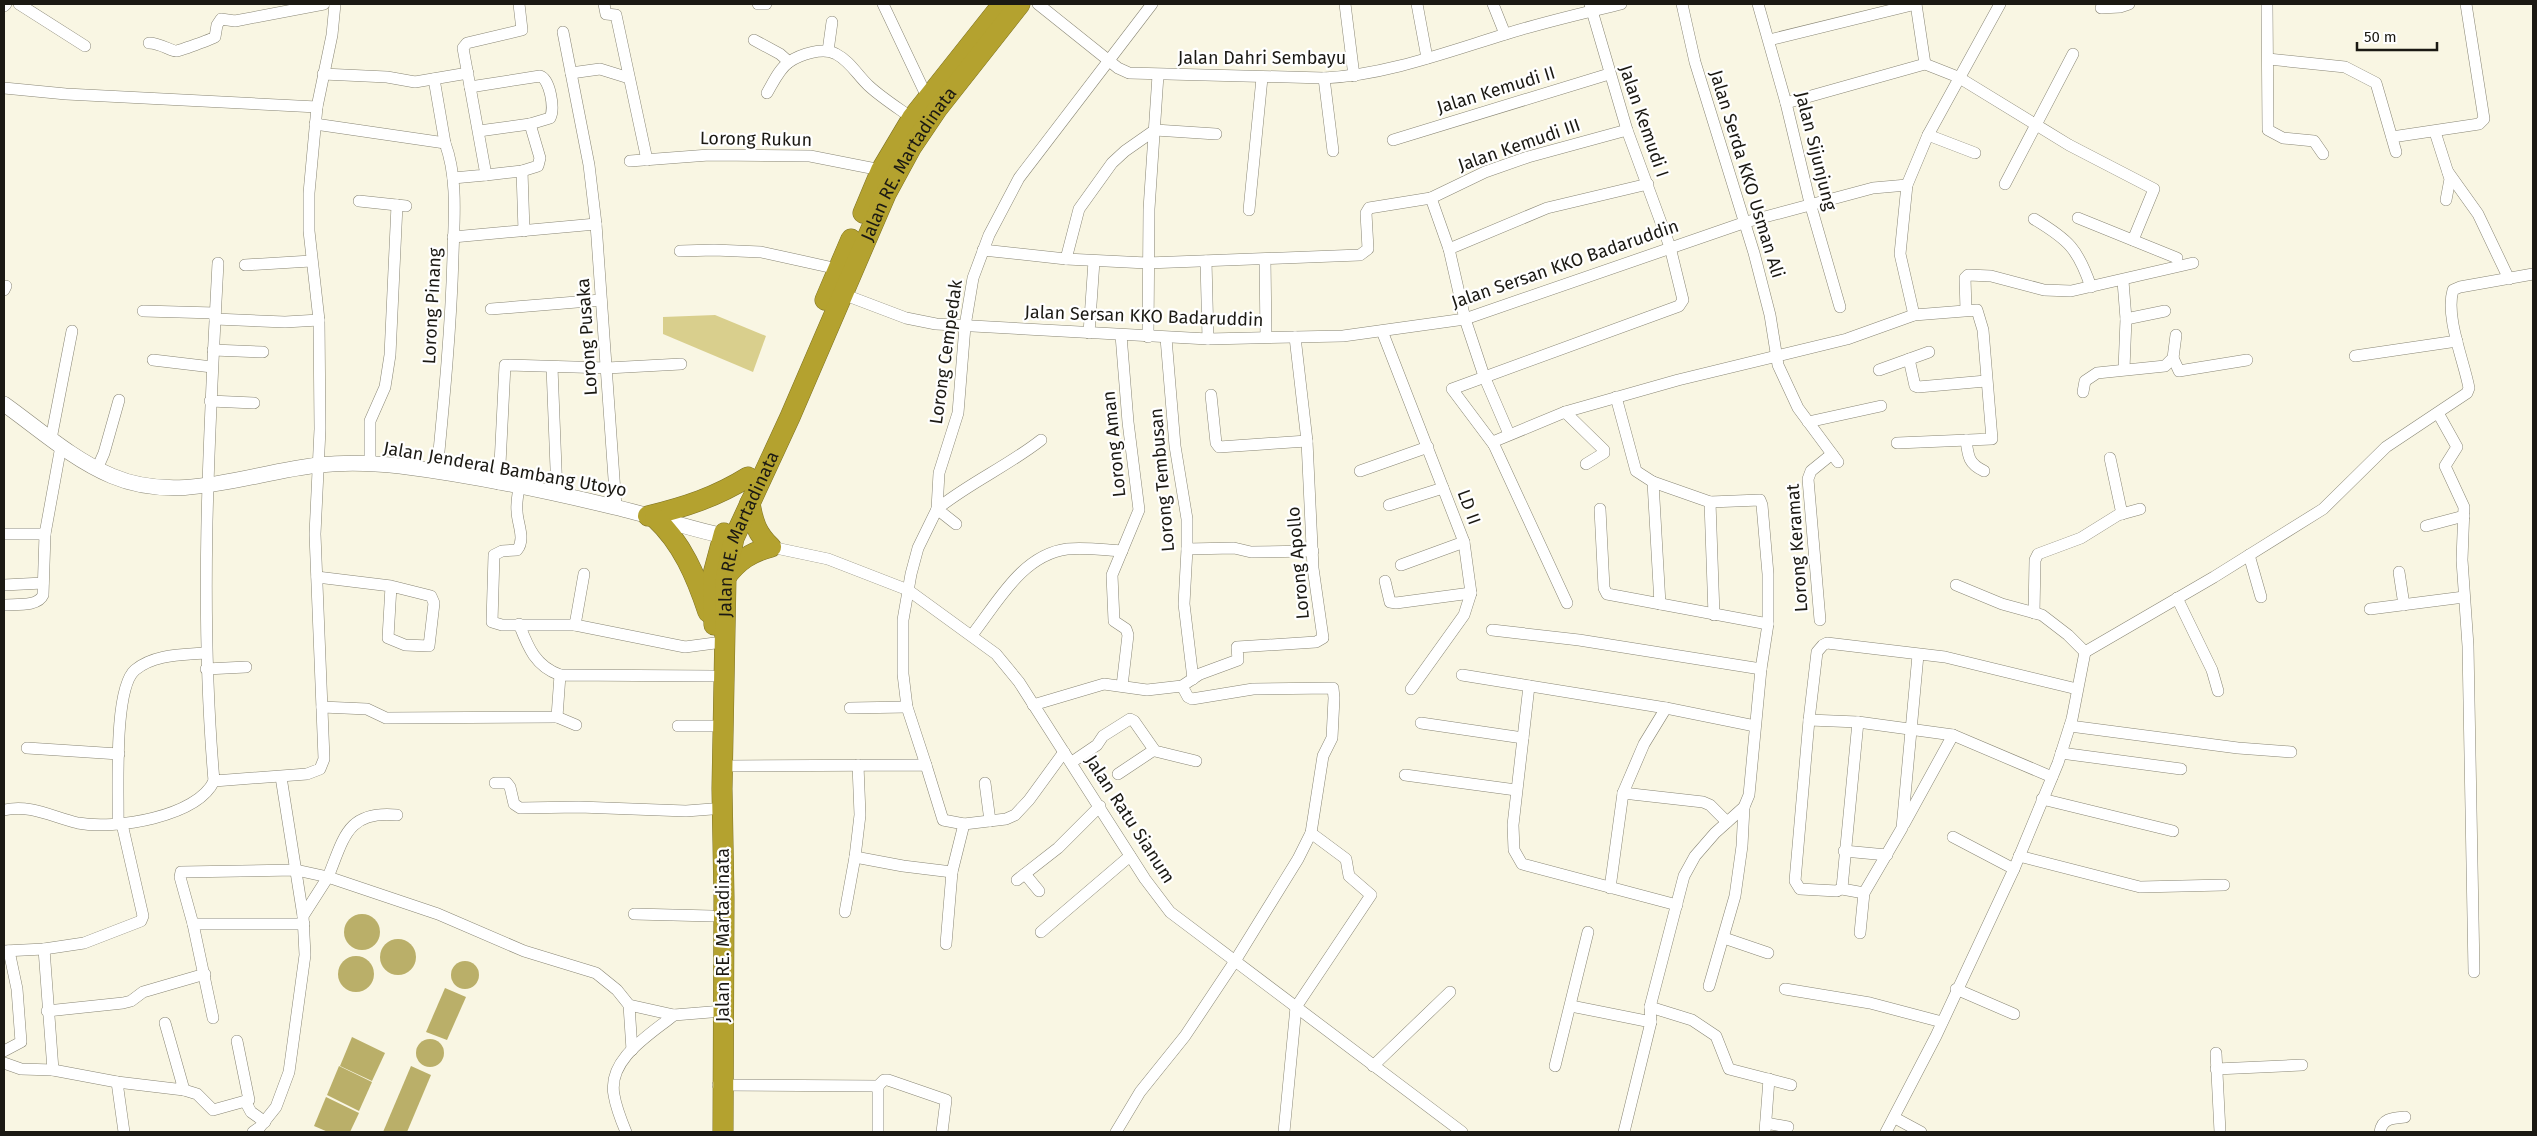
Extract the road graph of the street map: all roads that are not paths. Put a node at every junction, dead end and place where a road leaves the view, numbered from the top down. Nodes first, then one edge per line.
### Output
1 (19, 4) edge
2 (324, 4) edge
3 (336, 4) edge
4 (519, 4) edge
5 (604, 4) edge
6 (758, 4) edge
7 (766, 4) edge
8 (884, 4) edge
9 (1020, 4) edge
10 (1038, 4) edge
11 (1152, 4) edge
12 (1345, 4) edge
13 (1417, 4) edge
14 (1493, 4) edge
15 (1621, 4) edge
16 (1682, 4) edge
17 (1758, 4) edge
18 (1916, 4) edge
19 (2000, 4) edge
20 (2129, 4) edge
21 (2267, 4) edge
22 (2466, 4) edge
23 (1000, 5) edge
24 (1590, 7) edge
25 (2102, 8) dead end
26 (832, 22) dead end
27 (563, 32) dead end
28 (1504, 34) junction
29 (754, 40) dead end
30 (1769, 40) junction
31 (149, 43) dead end
32 (86, 46) dead end
33 (828, 51) junction
34 (2073, 54) dead end
35 (1428, 58) junction
36 (2268, 59) junction
37 (1109, 61) junction
38 (789, 62) junction
39 (1924, 64) junction
40 (468, 73) junction
41 (571, 73) junction
42 (323, 74) junction
43 (1609, 74) junction
44 (1158, 75) junction
45 (1354, 76) junction
46 (1958, 77) junction
47 (629, 78) junction
48 (1262, 78) junction
49 (1324, 78) junction
50 (434, 79) junction
51 (470, 87) junction
52 (4, 88) edge
53 (767, 94) dead end
54 (927, 97) junction
55 (1786, 103) junction
56 (317, 108) junction
57 (912, 118) junction
58 (315, 124) junction
59 (530, 124) junction
60 (2034, 125) junction
61 (479, 130) junction
62 (1155, 130) junction
63 (1627, 130) junction
64 (2435, 132) junction
65 (1216, 134) dead end
66 (1928, 134) junction
67 (2392, 137) junction
68 (1393, 140) dead end
69 (444, 143) junction
70 (1333, 151) dead end
71 (2396, 152) dead end
72 (1975, 153) dead end
73 (2323, 154) dead end
74 (647, 160) junction
75 (630, 161) dead end
76 (881, 170) junction
77 (522, 171) junction
78 (2448, 172) junction
79 (486, 175) junction
80 (453, 178) junction
81 (1648, 184) junction
82 (2005, 184) dead end
83 (1907, 185) junction
84 (1431, 198) junction
85 (2446, 200) dead end
86 (359, 201) dead end
87 (1810, 204) junction
88 (1249, 210) dead end
89 (2078, 218) dead end
90 (2034, 219) dead end
91 (1746, 222) junction
92 (596, 224) junction
93 (524, 231) junction
94 (454, 237) junction
95 (2133, 240) junction
96 (1670, 247) junction
97 (984, 250) junction
98 (1450, 250) junction
99 (680, 251) dead end
100 (2177, 258) dead end
101 (1066, 259) junction
102 (1264, 259) junction
103 (1094, 260) junction
104 (311, 261) junction
105 (1206, 261) junction
106 (218, 263) dead end
107 (1147, 263) junction
108 (2193, 263) dead end
109 (245, 264) dead end
110 (838, 269) junction
111 (2533, 274) edge
112 (2509, 279) junction
113 (2123, 281) junction
114 (2091, 287) junction
115 (836, 292) junction
116 (601, 300) junction
117 (1840, 307) dead end
118 (491, 309) dead end
119 (1966, 310) junction
120 (143, 311) dead end
121 (2165, 311) dead end
122 (215, 316) junction
123 (1914, 316) junction
124 (2126, 318) junction
125 (1465, 319) junction
126 (319, 320) junction
127 (965, 326) junction
128 (72, 331) dead end
129 (1382, 331) junction
130 (1089, 333) junction
131 (1121, 335) junction
132 (2176, 335) dead end
133 (1148, 337) junction
134 (1295, 337) junction
135 (1166, 338) junction
136 (1266, 338) junction
137 (1208, 339) junction
138 (2457, 341) junction
139 (213, 350) junction
140 (263, 352) dead end
141 (1929, 352) dead end
142 (1776, 355) junction
143 (2355, 356) dead end
144 (2173, 358) junction
145 (1909, 359) junction
146 (153, 360) dead end
147 (2247, 360) dead end
148 (681, 364) dead end
149 (212, 367) junction
150 (552, 367) junction
151 (607, 368) junction
152 (2124, 369) junction
153 (1879, 370) dead end
154 (1484, 376) junction
155 (1986, 381) junction
156 (2083, 392) dead end
157 (1211, 395) dead end
158 (1616, 397) junction
159 (119, 400) dead end
160 (210, 401) junction
161 (254, 403) dead end
162 (4, 404) edge
163 (1881, 406) dead end
164 (1564, 412) junction
165 (2438, 413) junction
166 (1808, 422) junction
167 (1509, 434) junction
168 (1041, 440) dead end
169 (1966, 440) junction
170 (1307, 441) junction
171 (56, 443) junction
172 (1898, 443) dead end
173 (1494, 445) junction
174 (1428, 447) junction
175 (2110, 458) dead end
176 (370, 463) junction
177 (1586, 464) dead end
178 (318, 465) junction
179 (97, 469) junction
180 (1360, 471) dead end
181 (1984, 471) dead end
182 (437, 472) junction
183 (748, 476) junction
184 (1653, 482) junction
185 (209, 484) junction
186 (499, 484) junction
187 (519, 487) junction
188 (1443, 488) junction
189 (557, 494) junction
190 (1710, 502) junction
191 (750, 504) junction
192 (1388, 505) dead end
193 (616, 507) junction
194 (937, 509) junction
195 (1600, 509) dead end
196 (2140, 509) dead end
197 (2122, 514) junction
198 (2464, 516) junction
199 (652, 517) junction
200 (956, 524) dead end
201 (2426, 526) dead end
202 (4, 534) edge
203 (45, 534) junction
204 (729, 537) junction
205 (1464, 542) junction
206 (770, 547) junction
207 (1187, 549) junction
208 (1122, 551) junction
209 (1313, 551) junction
210 (2249, 555) junction
211 (1401, 565) dead end
212 (2399, 572) dead end
213 (584, 574) dead end
214 (317, 577) junction
215 (726, 577) junction
216 (1385, 581) dead end
217 (43, 583) junction
218 (4, 585) edge
219 (1956, 585) dead end
220 (391, 586) junction
221 (908, 590) junction
222 (1471, 593) junction
223 (2464, 597) junction
224 (2178, 598) junction
225 (2261, 598) dead end
226 (1567, 602) dead end
227 (1660, 604) junction
228 (4, 605) edge
229 (2404, 605) junction
230 (2370, 609) dead end
231 (2034, 613) junction
232 (1714, 615) junction
233 (1820, 620) dead end
234 (519, 624) junction
235 (1768, 624) junction
236 (575, 625) junction
237 (1492, 630) dead end
238 (972, 635) junction
239 (714, 637) junction
240 (2085, 652) junction
241 (205, 653) junction
242 (1918, 655) junction
243 (246, 667) dead end
244 (206, 669) junction
245 (1761, 669) junction
246 (560, 675) junction
247 (1462, 675) dead end
248 (713, 676) junction
249 (1192, 679) junction
250 (1122, 686) junction
251 (1182, 686) junction
252 (1529, 686) junction
253 (1411, 689) dead end
254 (2077, 689) junction
255 (2218, 691) dead end
256 (1033, 705) junction
257 (322, 707) junction
258 (907, 707) junction
259 (850, 708) dead end
260 (1666, 708) junction
261 (563, 716) junction
262 (1809, 720) junction
263 (1421, 722) dead end
264 (1858, 722) junction
265 (576, 725) dead end
266 (678, 726) dead end
267 (713, 726) junction
268 (1755, 726) junction
269 (2070, 726) junction
270 (1909, 728) junction
271 (1953, 735) junction
272 (1523, 738) junction
273 (27, 748) dead end
274 (1154, 750) junction
275 (1064, 752) junction
276 (2291, 752) dead end
277 (2061, 753) junction
278 (119, 754) junction
279 (1196, 761) dead end
280 (1072, 762) junction
281 (926, 765) junction
282 (723, 766) junction
283 (858, 766) junction
284 (2181, 769) dead end
285 (1118, 774) dead end
286 (1405, 775) dead end
287 (2052, 777) junction
288 (281, 778) junction
289 (214, 781) junction
290 (495, 783) dead end
291 (985, 783) dead end
292 (1516, 790) junction
293 (1623, 793) junction
294 (2042, 799) junction
295 (1100, 806) junction
296 (1744, 807) junction
297 (712, 809) junction
298 (4, 810) edge
299 (397, 815) dead end
300 (990, 821) junction
301 (1727, 822) junction
302 (120, 824) junction
303 (964, 824) junction
304 (1902, 828) junction
305 (2172, 831) dead end
306 (1311, 833) junction
307 (1953, 837) dead end
308 (1844, 851) junction
309 (1887, 854) junction
310 (1130, 856) junction
311 (2019, 856) junction
312 (855, 857) junction
313 (2014, 869) junction
314 (296, 870) junction
315 (952, 872) junction
316 (328, 877) junction
317 (2224, 885) dead end
318 (1610, 888) junction
319 (1842, 889) junction
320 (1039, 891) dead end
321 (1864, 893) junction
322 (1677, 905) junction
323 (845, 912) dead end
324 (634, 914) dead end
325 (712, 916) junction
326 (304, 920) junction
327 (193, 924) junction
328 (1041, 932) dead end
329 (1588, 932) dead end
330 (1860, 933) dead end
331 (1724, 938) junction
332 (946, 944) dead end
333 (44, 949) junction
334 (6, 951) edge
335 (1768, 953) dead end
336 (1235, 961) junction
337 (2474, 972) dead end
338 (205, 974) junction
339 (1709, 986) dead end
340 (1785, 988) dead end
341 (1956, 990) junction
342 (1450, 992) dead end
343 (629, 1005) junction
344 (1571, 1006) junction
345 (1296, 1007) junction
346 (1650, 1007) junction
347 (47, 1011) junction
348 (718, 1012) junction
349 (2014, 1014) dead end
350 (674, 1015) junction
351 (212, 1018) dead end
352 (1651, 1022) junction
353 (1942, 1022) junction
354 (165, 1024) dead end
355 (237, 1041) dead end
356 (632, 1050) junction
357 (4, 1051) edge
358 (2216, 1053) dead end
359 (4, 1063) edge
360 (2302, 1065) dead end
361 (1373, 1066) junction
362 (1555, 1066) dead end
363 (2216, 1069) junction
364 (53, 1070) junction
365 (1769, 1079) junction
366 (117, 1082) junction
367 (718, 1085) junction
368 (1791, 1085) dead end
369 (878, 1086) junction
370 (184, 1090) junction
371 (245, 1101) junction
372 (2405, 1117) dead end
373 (1895, 1118) junction
374 (265, 1122) junction
375 (1788, 1127) dead end
376 (1765, 1128) edge
377 (124, 1132) edge
378 (252, 1132) edge
379 (626, 1132) edge
380 (713, 1132) edge
381 (723, 1132) edge
382 (878, 1132) edge
383 (942, 1132) edge
384 (1116, 1132) edge
385 (1284, 1132) edge
386 (1462, 1132) edge
387 (1624, 1132) edge
388 (1886, 1132) edge
389 (1921, 1132) edge
390 (2220, 1132) edge
391 (2380, 1132) edge

1 - 32 street
2 - 31 street
3 - 42 street
4 - 40 street
5 - 47 street
6 - 7 street
8 - 54 street
9 - 115 highway, Jalan RE. Martadinata
10 - 37 street, Jalan Dahri Sembayu
11 - 37 street, Lorong Cempedak
12 - 45 street
13 - 35 street
14 - 28 street
15 - 24 street, Jalan Dahri Sembayu
16 - 91 street, Jalan Serda KKO Usman Ali
17 - 30 street, Jalan Sijunjung
18 - 30 street
18 - 39 street
19 - 46 street
20 - 25 street
21 - 36 street
22 - 64 street
23 - 54 highway
24 - 28 street, Jalan Dahri Sembayu
24 - 43 street, Jalan Kemudi I
26 - 33 street
27 - 41 street
28 - 35 street, Jalan Dahri Sembayu
29 - 38 street
30 - 55 street, Jalan Sijunjung
33 - 38 street
33 - 57 street
34 - 60 street
35 - 45 street, Jalan Dahri Sembayu
36 - 67 street
36 - 73 street
37 - 44 street, Jalan Dahri Sembayu
37 - 97 street, Lorong Cempedak
38 - 53 street
39 - 46 street
39 - 55 street
40 - 50 street
40 - 51 street
41 - 47 street
41 - 92 street, Lorong Pusaka
42 - 50 street
42 - 56 street
43 - 63 street, Jalan Kemudi I
43 - 68 street, Jalan Kemudi II
44 - 48 street, Jalan Dahri Sembayu
44 - 62 street
45 - 49 street, Jalan Dahri Sembayu
46 - 60 street
46 - 66 street
47 - 74 street
48 - 49 street, Jalan Dahri Sembayu
48 - 88 street
49 - 70 street
50 - 69 street, Lorong Pinang
51 - 59 street
51 - 61 street
52 - 56 street
54 - 57 highway
55 - 87 street, Jalan Sijunjung
56 - 58 street
57 - 76 highway
58 - 69 street
58 - 104 street
59 - 61 street
59 - 77 street
60 - 82 street
60 - 95 street
61 - 79 street
62 - 65 street
62 - 101 street
62 - 107 street
63 - 81 street, Jalan Kemudi I
63 - 84 street, Jalan Kemudi III
64 - 67 street
64 - 78 street
66 - 72 street
66 - 83 street
67 - 71 street
69 - 80 street, Lorong Pinang
74 - 75 street, Lorong Rukun
74 - 76 street, Lorong Rukun
76 - 110 highway
77 - 79 street
77 - 93 street
78 - 85 street
78 - 112 street
79 - 80 street
80 - 94 street, Lorong Pinang
81 - 96 street, Jalan Kemudi I
81 - 98 street
83 - 87 street, Jalan Sersan KKO Badaruddin
83 - 123 street
84 - 98 street
84 - 102 street, Jalan Kemudi III
86 - 176 street
87 - 91 street, Jalan Sersan KKO Badaruddin
87 - 117 street, Jalan Sijunjung
89 - 95 street
90 - 114 street
91 - 96 street, Jalan Sersan KKO Badaruddin
91 - 142 street, Jalan Serda KKO Usman Ali
92 - 93 street
92 - 116 street, Lorong Pusaka
93 - 94 street
94 - 182 street, Lorong Pinang
95 - 100 street
96 - 125 street, Jalan Sersan KKO Badaruddin
96 - 154 street, Jalan Kemudi I
97 - 101 street
97 - 127 street, Lorong Cempedak
98 - 125 street
99 - 110 street
101 - 103 street
102 - 105 street
102 - 136 street
103 - 107 street
103 - 130 street
104 - 109 street
104 - 126 street
105 - 107 street
105 - 137 street
106 - 122 street
107 - 133 street
108 - 113 street
110 - 115 highway
111 - 112 street
112 - 138 street
113 - 114 street
113 - 124 street
114 - 119 street
115 - 127 street, Jalan Sersan KKO Badaruddin
115 - 183 highway
115 - 191 highway, Jalan RE. Martadinata
116 - 118 street
116 - 151 street, Lorong Pusaka
119 - 123 street
119 - 155 street
120 - 122 street
121 - 124 street
122 - 126 street
122 - 139 street
123 - 142 street
124 - 152 street
125 - 129 street, Jalan Sersan KKO Badaruddin
125 - 154 street
126 - 178 street
127 - 130 street, Jalan Sersan KKO Badaruddin
127 - 194 street, Lorong Cempedak
128 - 171 street
129 - 134 street, Jalan Sersan KKO Badaruddin
129 - 174 street, LD II
130 - 131 street, Jalan Sersan KKO Badaruddin
131 - 133 street, Jalan Sersan KKO Badaruddin
131 - 208 street, Lorong Aman
132 - 144 street
133 - 135 street, Jalan Sersan KKO Badaruddin
134 - 136 street, Jalan Sersan KKO Badaruddin
134 - 170 street, Lorong Apollo
135 - 137 street, Jalan Sersan KKO Badaruddin
135 - 207 street, Lorong Tembusan
136 - 137 street, Jalan Sersan KKO Badaruddin
138 - 143 street
138 - 165 street
139 - 140 street
139 - 149 street
141 - 145 street
142 - 158 street
142 - 166 street, Lorong Keramat
144 - 147 street
144 - 152 street
145 - 153 street
145 - 155 street
146 - 149 street
148 - 151 street
149 - 160 street
150 - 151 street
150 - 186 street
150 - 189 street
151 - 193 street, Lorong Pusaka
152 - 156 street
154 - 167 street
154 - 173 street
155 - 169 street
157 - 170 street
158 - 164 street
158 - 184 street
159 - 179 street
160 - 161 street
160 - 185 street
162 - 171 street, Jalan Jenderal Bambang Utoyo
163 - 166 street
164 - 167 street
164 - 177 street
165 - 198 street
165 - 210 street
166 - 233 street, Lorong Keramat
167 - 173 street
168 - 194 street
169 - 172 street
169 - 181 street
170 - 209 street, Lorong Apollo
171 - 179 street, Jalan Jenderal Bambang Utoyo
171 - 203 street
173 - 226 street
174 - 180 street
174 - 188 street, LD II
175 - 197 street
176 - 178 street, Jalan Jenderal Bambang Utoyo
176 - 182 street, Jalan Jenderal Bambang Utoyo
178 - 185 street, Jalan Jenderal Bambang Utoyo
178 - 214 street
179 - 185 street, Jalan Jenderal Bambang Utoyo
182 - 186 street, Jalan Jenderal Bambang Utoyo
183 - 199 highway
183 - 204 highway
184 - 190 street
184 - 227 street
185 - 241 street
186 - 187 street, Jalan Jenderal Bambang Utoyo
187 - 189 street, Jalan Jenderal Bambang Utoyo
187 - 234 street
188 - 192 street
188 - 205 street, LD II
189 - 193 street, Jalan Jenderal Bambang Utoyo
190 - 232 street
190 - 235 street
191 - 204 highway, Jalan RE. Martadinata
191 - 206 highway
193 - 199 street, Jalan Jenderal Bambang Utoyo
194 - 200 street
194 - 221 street, Lorong Cempedak
195 - 227 street
196 - 197 street
197 - 231 street
198 - 201 street
198 - 223 street
199 - 204 street, Jalan Jenderal Bambang Utoyo
199 - 239 highway
202 - 203 street
203 - 217 street
204 - 215 highway, Jalan RE. Martadinata
204 - 239 highway
205 - 211 street
205 - 222 street, LD II
206 - 215 highway
206 - 221 street, Jalan Ratu Sianum
207 - 209 street
207 - 249 street, Lorong Tembusan
208 - 238 street
208 - 250 street, Lorong Aman
209 - 249 street, Lorong Apollo
210 - 224 street
210 - 225 street
212 - 229 street
213 - 236 street
214 - 220 street
214 - 257 street
215 - 282 highway, Jalan RE. Martadinata
216 - 222 street
217 - 218 street
217 - 228 street
219 - 231 street
220 - 220 street
221 - 238 street, Jalan Ratu Sianum
221 - 258 street, Lorong Cempedak
222 - 253 street, LD II
223 - 229 street
223 - 337 street
224 - 240 street
224 - 255 street
227 - 232 street
229 - 230 street
231 - 240 street
232 - 235 street
234 - 236 street
234 - 246 street
235 - 245 street
236 - 239 street
237 - 245 street
238 - 256 street, Jalan Ratu Sianum
239 - 248 highway
240 - 254 street
241 - 244 street
241 - 278 street
242 - 254 street
242 - 262 street
242 - 270 street
243 - 244 street
244 - 289 street
245 - 268 street
246 - 248 street
246 - 261 street
247 - 252 street
248 - 267 highway
249 - 251 street
250 - 251 street
250 - 256 street
251 - 306 street
252 - 260 street
252 - 272 street
254 - 269 street
256 - 275 street, Jalan Ratu Sianum
257 - 261 street
257 - 288 street
258 - 259 street
258 - 281 street, Lorong Cempedak
260 - 268 street
260 - 293 street
261 - 265 street
262 - 264 street
262 - 319 street
263 - 272 street
264 - 270 street
264 - 308 street
266 - 267 street
267 - 297 highway
268 - 296 street
269 - 276 street
269 - 277 street
270 - 271 street
270 - 304 street
271 - 287 street
271 - 304 street
272 - 292 street
273 - 278 street
274 - 279 street
274 - 280 street
274 - 285 street
275 - 280 street, Jalan Ratu Sianum
275 - 300 street
277 - 284 street
277 - 287 street
278 - 302 street
280 - 295 street, Jalan Ratu Sianum
281 - 283 street
281 - 303 street, Lorong Cempedak
282 - 283 street
282 - 348 highway, Jalan RE. Martadinata
283 - 312 street
286 - 292 street
287 - 294 street
288 - 289 street
288 - 314 street
289 - 302 street
290 - 297 street
291 - 300 street
292 - 318 street
293 - 301 street
293 - 318 street
294 - 305 street
294 - 311 street
295 - 310 street, Jalan Ratu Sianum
295 - 320 street
296 - 301 street
296 - 331 street
297 - 325 highway
298 - 302 street
299 - 316 street
300 - 303 street
301 - 322 street
302 - 333 street
303 - 315 street
304 - 309 street
306 - 336 street
306 - 345 street
307 - 313 street
308 - 309 street
308 - 319 street
309 - 321 street
310 - 328 street
310 - 336 street, Jalan Ratu Sianum
311 - 313 street
311 - 317 street
312 - 315 street
312 - 323 street
313 - 341 street
314 - 316 street
314 - 326 street
314 - 327 street
315 - 332 street
316 - 326 street
316 - 343 street
318 - 322 street
319 - 321 street
321 - 330 street
322 - 346 street
324 - 325 street
325 - 348 highway
326 - 327 street
326 - 374 street
327 - 338 street
329 - 344 street
331 - 335 street
331 - 339 street
333 - 334 street
333 - 347 street
334 - 357 street
336 - 345 street, Jalan Ratu Sianum
336 - 384 street
338 - 347 street
338 - 351 street
340 - 353 street
341 - 349 street
341 - 353 street
342 - 361 street
343 - 350 street
343 - 356 street
344 - 352 street
344 - 362 street
345 - 361 street, Jalan Ratu Sianum
345 - 385 street
346 - 352 street
346 - 365 street
347 - 364 street
348 - 350 street
348 - 367 highway, Jalan RE. Martadinata
350 - 356 street
352 - 387 street
353 - 373 street
354 - 370 street
355 - 371 street
356 - 379 street
358 - 363 street
359 - 364 street
360 - 363 street
361 - 386 street, Jalan Ratu Sianum
363 - 390 street
364 - 366 street
365 - 368 street
365 - 376 street
366 - 370 street
366 - 377 street
367 - 369 street
367 - 380 highway
367 - 381 highway, Jalan RE. Martadinata
369 - 382 street
369 - 383 street
370 - 371 street
371 - 374 street
372 - 391 street
373 - 388 street
373 - 389 street
374 - 378 street
375 - 376 street

